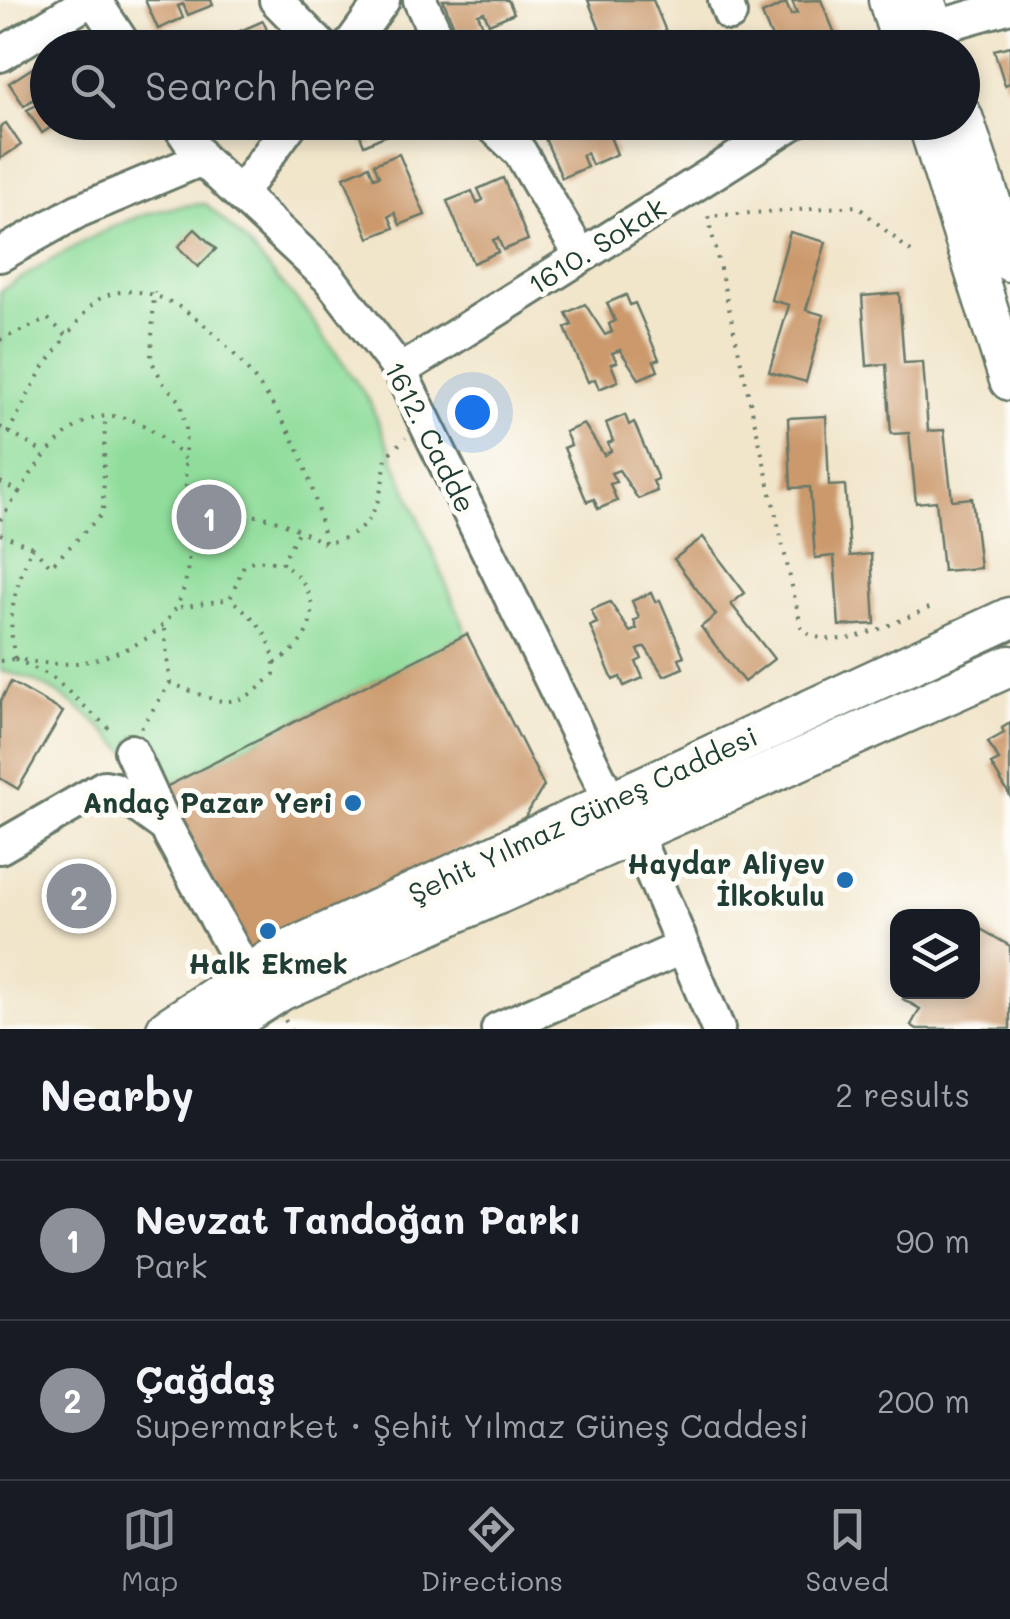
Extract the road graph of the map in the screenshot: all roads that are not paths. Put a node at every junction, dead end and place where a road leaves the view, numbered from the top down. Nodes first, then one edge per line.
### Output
1 (92, 0) edge
2 (276, 0) edge
3 (382, 0) edge
4 (420, 0) edge
5 (889, 0) edge
6 (1010, 6) edge
7 (42, 30) edge
8 (113, 30) edge
9 (305, 30) edge
10 (361, 30) edge
11 (434, 30) edge
12 (924, 30) edge
13 (928, 30) edge
14 (30, 37) edge
15 (0, 55) edge
16 (189, 140) edge
17 (279, 140) edge
18 (507, 140) edge
19 (765, 140) edge
20 (934, 140) edge
21 (970, 140) edge
22 (202, 159) junction
23 (241, 192) junction
24 (0, 256) edge
25 (581, 256) junction
26 (1010, 261) edge
27 (400, 370) junction
28 (1010, 380) edge
29 (1010, 618) edge
30 (1010, 666) edge
31 (131, 751) road end
32 (623, 818) junction
33 (166, 827) junction
34 (0, 847) edge
35 (683, 947) junction
36 (246, 973) junction
37 (167, 1029) edge
38 (220, 1029) edge
39 (498, 1029) edge
40 (718, 1029) edge

1 - 7 street
1 - 8 street
2 - 9 street
3 - 10 street
4 - 11 street
5 - 12 main road
6 - 13 street
14 - 15 street
16 - 22 street, 1612. Cadde
17 - 23 street
18 - 25 street
19 - 25 street, 1610. Sokak
20 - 28 main road
21 - 26 main road
22 - 23 street, 1612. Cadde
22 - 24 street
23 - 27 street, 1612. Cadde
25 - 27 street, 1610. Sokak
27 - 32 street, 1612. Cadde
29 - 32 main road, Şehit Yılmaz Güneş Caddesi
30 - 32 main road, Şehit Yılmaz Güneş Caddesi
31 - 33 street
32 - 35 street, 1612. Cadde
32 - 36 main road, Şehit Yılmaz Güneş Caddesi
32 - 38 main road, Şehit Yılmaz Güneş Caddesi
33 - 34 street
33 - 36 street
35 - 39 street
35 - 40 street, 1612. Cadde
36 - 37 main road, Şehit Yılmaz Güneş Caddesi

